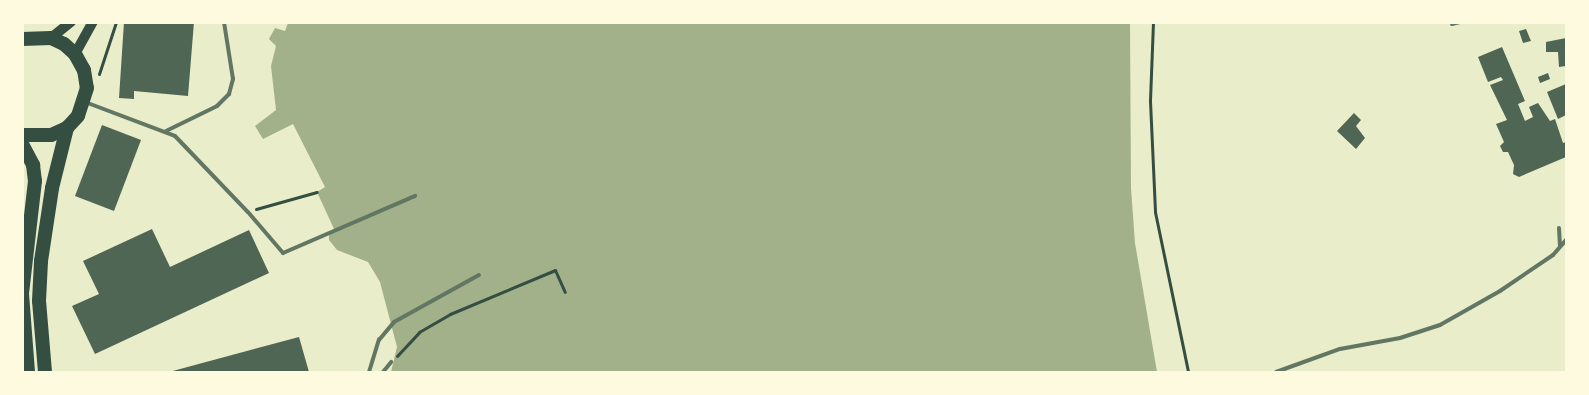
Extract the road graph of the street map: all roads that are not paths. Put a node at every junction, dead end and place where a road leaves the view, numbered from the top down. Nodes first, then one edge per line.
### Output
1 (71, 22) edge
2 (93, 22) edge
3 (224, 22) edge
4 (1460, 22) edge
5 (1452, 24) dead end
6 (22, 38) edge
7 (51, 38) junction
8 (75, 54) junction
9 (86, 95) junction
10 (67, 128) junction
11 (166, 131) junction
12 (22, 135) edge
13 (22, 144) edge
14 (415, 196) dead end
15 (1559, 228) dead end
16 (1566, 240) edge
17 (1560, 247) junction
18 (479, 275) dead end
19 (22, 293) edge
20 (391, 362) road end
21 (28, 372) edge
22 (45, 372) edge
23 (369, 372) edge
24 (384, 372) edge
25 (1276, 372) edge

1 - 7 main road
2 - 8 main road
3 - 11 lane
4 - 5 lane
6 - 7 highway
7 - 8 highway
8 - 9 highway
9 - 10 highway
9 - 11 lane
10 - 12 highway
10 - 22 highway
11 - 14 lane
13 - 19 highway
15 - 17 lane
16 - 17 lane
17 - 25 lane
18 - 23 lane
19 - 21 highway
20 - 24 lane

